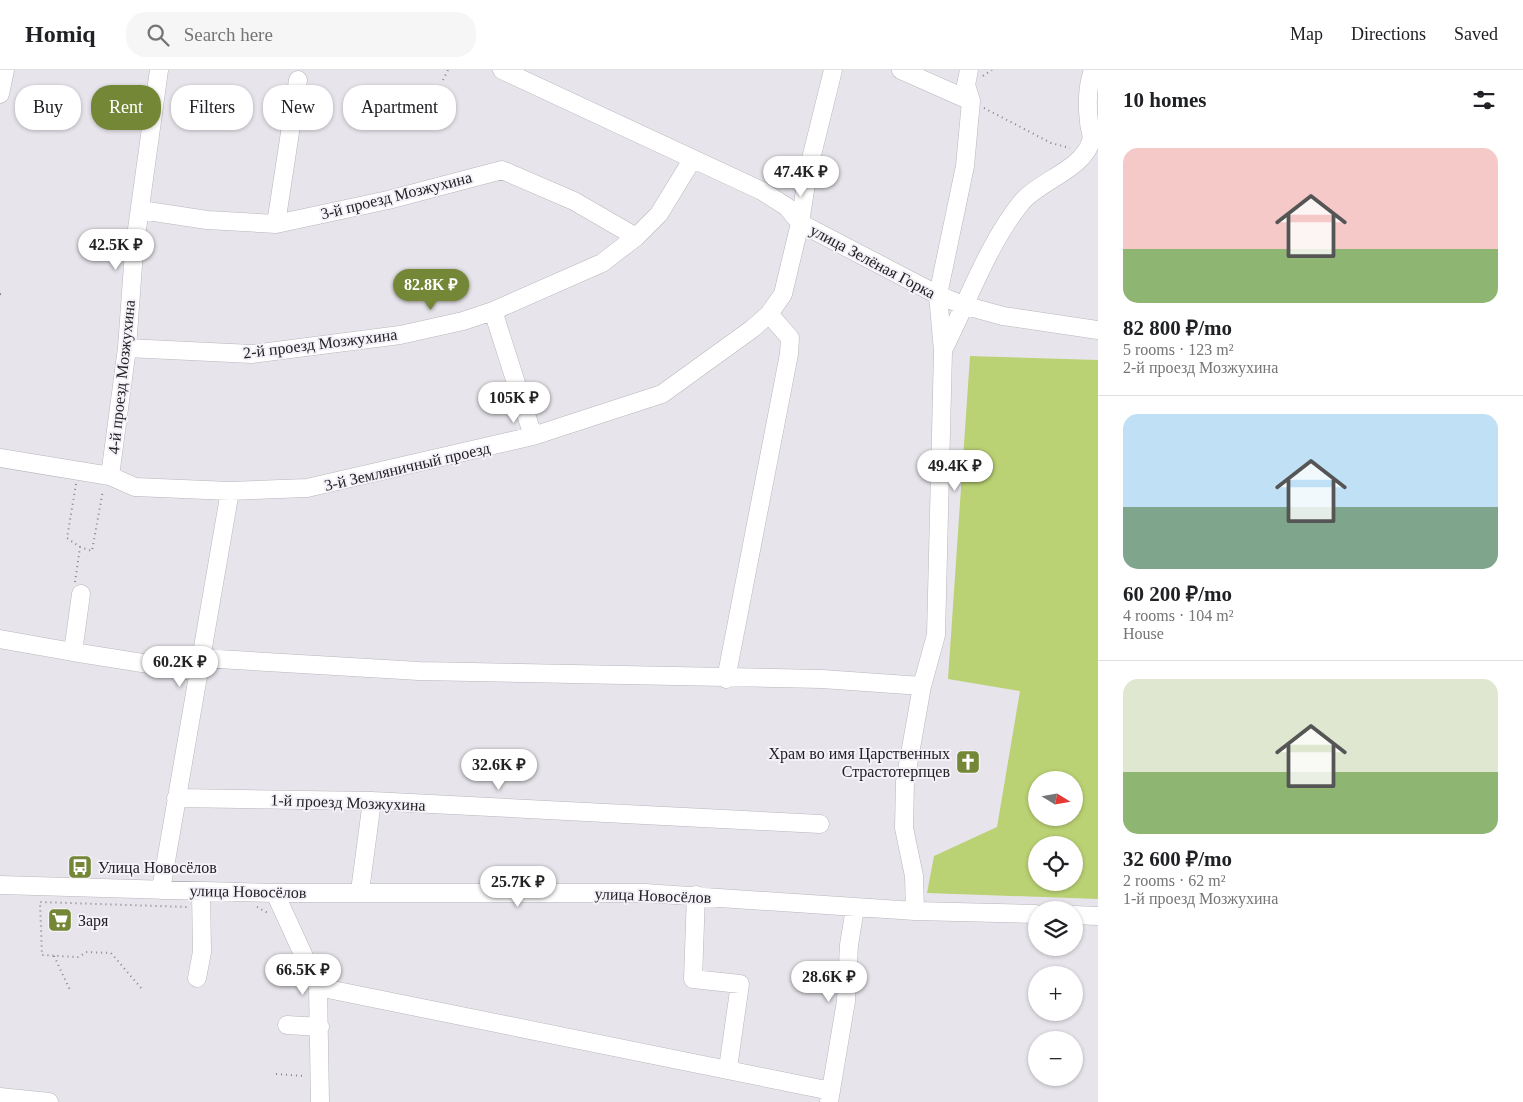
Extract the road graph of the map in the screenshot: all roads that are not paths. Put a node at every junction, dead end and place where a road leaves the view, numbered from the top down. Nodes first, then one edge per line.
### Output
1 (5, 70) edge
2 (159, 70) edge
3 (502, 70) edge
4 (833, 70) edge
5 (901, 70) edge
6 (968, 70) edge
7 (1092, 70) edge
8 (298, 80) dead end
9 (0, 94) edge
10 (971, 102) junction
11 (1092, 153) edge
12 (692, 160) junction
13 (141, 210) junction
14 (800, 222) junction
15 (276, 224) junction
16 (636, 237) junction
17 (938, 295) junction
18 (963, 305) junction
19 (493, 311) junction
20 (769, 314) junction
21 (1098, 330) edge
22 (127, 348) junction
23 (942, 351) junction
24 (533, 436) junction
25 (0, 458) edge
26 (108, 476) junction
27 (230, 491) junction
28 (81, 594) road end
29 (0, 639) edge
30 (73, 652) junction
31 (200, 665) junction
32 (726, 678) junction
33 (922, 686) junction
34 (176, 798) junction
35 (372, 802) junction
36 (820, 824) dead end
37 (0, 885) edge
38 (161, 890) junction
39 (201, 891) junction
40 (360, 891) junction
41 (276, 893) junction
42 (696, 895) junction
43 (855, 908) junction
44 (915, 911) junction
45 (1028, 914) edge
46 (1083, 915) edge
47 (1098, 916) edge
48 (197, 978) dead end
49 (318, 987) junction
50 (287, 1025) dead end
51 (320, 1027) junction
52 (728, 1068) junction
53 (830, 1096) edge
54 (0, 1097) edge
55 (49, 1102) edge
56 (320, 1102) edge

1 - 9 street
2 - 13 street, 4-й проезд Мозжухина
3 - 12 street, улица Зелёная Горка
4 - 14 street, 3-й Земляничный проезд
5 - 10 street
6 - 10 street
7 - 11 street
8 - 15 street
10 - 17 street
11 - 18 street
12 - 14 street, улица Зелёная Горка
12 - 16 street, 2-й проезд Мозжухина
13 - 15 street, 3-й проезд Мозжухина
13 - 22 street, 4-й проезд Мозжухина
14 - 17 street, улица Зелёная Горка
14 - 20 street, 3-й Земляничный проезд
15 - 16 street, 3-й проезд Мозжухина
16 - 19 street, 2-й проезд Мозжухина
17 - 18 street, улица Зелёная Горка
17 - 23 street
18 - 21 street, улица Зелёная Горка
18 - 23 street
19 - 22 street, 2-й проезд Мозжухина
19 - 24 street
20 - 24 street, 3-й Земляничный проезд
20 - 32 street
22 - 26 street, 4-й проезд Мозжухина
23 - 33 street
24 - 27 street, 3-й Земляничный проезд
25 - 26 street, 3-й Земляничный проезд
26 - 27 street, 3-й Земляничный проезд
27 - 31 street
28 - 30 street
29 - 30 street
30 - 31 street
31 - 32 street
31 - 34 street
32 - 33 street
33 - 44 street
34 - 35 street, 1-й проезд Мозжухина
34 - 38 street
35 - 36 street, 1-й проезд Мозжухина
35 - 40 street
37 - 38 street, улица Новосёлов
38 - 39 street, улица Новосёлов
39 - 41 street, улица Новосёлов
39 - 48 street
40 - 41 street, улица Новосёлов
40 - 42 street, улица Новосёлов
41 - 49 street
42 - 43 street, улица Новосёлов
42 - 52 street
43 - 44 street, улица Новосёлов
43 - 53 street
44 - 45 street, улица Новосёлов
46 - 47 street
49 - 51 street
49 - 52 street
50 - 51 street
51 - 56 street
52 - 53 street
54 - 55 street

